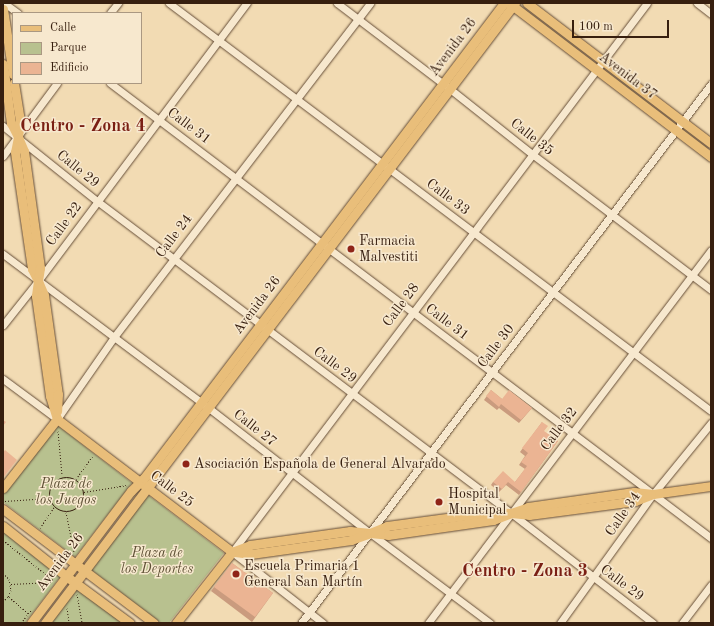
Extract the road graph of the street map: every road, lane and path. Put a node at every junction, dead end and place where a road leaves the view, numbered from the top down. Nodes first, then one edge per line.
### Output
1 (4, 3) edge
2 (118, 3) edge
3 (169, 3) edge
4 (247, 3) edge
5 (337, 3) edge
6 (370, 3) edge
7 (528, 3) edge
8 (647, 3) edge
9 (697, 3) edge
10 (510, 4) edge
11 (3, 10) edge
12 (17, 12) edge
13 (111, 12) edge
14 (711, 14) edge
15 (358, 19) junction
16 (218, 40) junction
17 (603, 60) junction
18 (3, 64) edge
19 (12, 68) edge
20 (596, 69) junction
21 (14, 84) edge
22 (56, 84) edge
23 (111, 84) edge
24 (711, 84) edge
25 (447, 86) junction
26 (296, 99) junction
27 (158, 120) junction
28 (682, 121) junction
29 (3, 126) edge
30 (675, 130) junction
31 (18, 137) junction
32 (711, 143) edge
33 (532, 154) junction
34 (3, 156) edge
35 (711, 157) edge
36 (386, 167) junction
37 (236, 178) junction
38 (97, 201) junction
39 (612, 215) junction
40 (473, 232) junction
41 (325, 246) junction
42 (711, 250) edge
43 (3, 254) edge
44 (174, 259) junction
45 (692, 275) junction
46 (38, 281) junction
47 (711, 290) edge
48 (553, 293) junction
49 (413, 312) junction
50 (3, 325) edge
51 (264, 327) junction
52 (114, 337) junction
53 (634, 352) junction
54 (493, 372) junction
55 (3, 379) edge
56 (351, 394) junction
57 (205, 405) junction
58 (711, 411) edge
59 (57, 418) junction
60 (711, 423) edge
61 (573, 433) junction
62 (97, 450) junction
63 (430, 454) junction
64 (292, 473) junction
65 (62, 476) junction
66 (76, 479) junction
67 (139, 482) junction
68 (711, 486) edge
69 (3, 488) edge
70 (147, 489) junction
71 (84, 492) junction
72 (653, 494) junction
73 (50, 498) junction
74 (3, 501) edge
75 (54, 507) junction
76 (3, 509) edge
77 (66, 512) junction
78 (511, 513) junction
79 (3, 526) edge
80 (370, 533) junction
81 (36, 534) junction
82 (711, 538) edge
83 (3, 540) edge
84 (232, 552) junction
85 (76, 564) junction
86 (85, 571) junction
87 (3, 573) edge
88 (66, 576) junction
89 (594, 578) junction
90 (54, 581) junction
91 (77, 581) junction
92 (11, 584) junction
93 (711, 585) edge
94 (50, 587) dead end
95 (450, 593) junction
96 (8, 597) junction
97 (65, 597) junction
98 (3, 601) edge
99 (32, 607) dead end
100 (309, 612) junction
101 (28, 613) junction
102 (20, 623) edge
103 (32, 623) edge
104 (45, 623) edge
105 (69, 623) edge
106 (82, 623) edge
107 (130, 623) edge
108 (154, 623) edge
109 (176, 623) edge
110 (301, 623) edge
111 (323, 623) edge
112 (428, 623) edge
113 (490, 623) edge
114 (560, 623) edge
115 (653, 623) edge
116 (682, 623) edge

1 - 12 street
2 - 13 street
3 - 16 street, Calle 33
4 - 16 street, Calle 22
5 - 15 street, Calle 35
6 - 15 street, Calle 24
7 - 17 main road, Avenida 37
8 - 17 street, Calle 28
9 - 14 street
10 - 20 main road, Avenida 37
10 - 25 main road, Avenida 26
11 - 19 main road
15 - 25 street, Calle 35
15 - 26 street, Calle 24
16 - 26 street, Calle 33
16 - 27 street, Calle 22
17 - 20 street, Calle 28
17 - 28 main road, Avenida 37
18 - 31 main road
20 - 30 main road, Avenida 37
20 - 33 street, Calle 28
21 - 31 main road
22 - 31 street
23 - 27 street, Calle 31
24 - 28 street, Calle 30
25 - 33 street, Calle 35
25 - 36 main road, Avenida 26
26 - 36 street, Calle 33
26 - 37 street, Calle 24
27 - 37 street, Calle 31
27 - 38 street, Calle 22
28 - 30 street, Calle 30
28 - 32 main road, Avenida 37
29 - 31 street, Calle 29
30 - 35 main road, Avenida 37
30 - 39 street, Calle 30
31 - 34 street
31 - 38 street, Calle 29
31 - 46 main road
33 - 39 street, Calle 35
33 - 40 street, Calle 28
36 - 40 street, Calle 33
36 - 41 main road, Avenida 26
37 - 41 street, Calle 31
37 - 44 street, Calle 24
38 - 44 street, Calle 29
38 - 46 street, Calle 22
39 - 45 street, Calle 35
39 - 48 street, Calle 30
40 - 48 street, Calle 33
40 - 49 street, Calle 28
41 - 49 street, Calle 31
41 - 51 main road, Avenida 26
42 - 45 street, Calle 32
43 - 46 street, Calle 27
44 - 51 street, Calle 29
44 - 52 street, Calle 24
45 - 47 street, Calle 35
45 - 53 street, Calle 32
46 - 50 street, Calle 22
46 - 52 street, Calle 27
46 - 59 main road
48 - 53 street, Calle 33
48 - 54 street, Calle 30
49 - 54 street, Calle 31
49 - 56 street, Calle 28
51 - 56 street, Calle 29
51 - 57 main road, Avenida 26
52 - 57 street, Calle 27
52 - 59 street, Calle 24
53 - 58 street, Calle 33
53 - 61 street, Calle 32
54 - 61 street, Calle 31
54 - 63 street, Calle 30
55 - 59 street, Calle 25
56 - 63 street, Calle 29
56 - 64 street, Calle 28
57 - 64 street, Calle 27
57 - 67 main road, Avenida 26
57 - 70 main road, Avenida 26
59 - 62 main road, Calle 25
59 - 65 path
59 - 69 main road, Calle 24
60 - 72 street, Calle 34
61 - 72 street, Calle 31
61 - 78 street, Calle 32
62 - 66 path
62 - 67 main road, Calle 25
63 - 78 street, Calle 29
63 - 80 street, Calle 30
64 - 80 street, Calle 27
64 - 84 street, Calle 28
65 - 66 path
65 - 73 path
66 - 71 path
67 - 70 main road, Calle 25
67 - 71 path
67 - 85 main road, Avenida 26
68 - 72 main road
70 - 84 main road, Calle 25
70 - 86 main road, Avenida 26
71 - 77 path
72 - 78 main road
72 - 82 street, Calle 31
72 - 89 street, Calle 34
73 - 74 path
73 - 75 path
75 - 77 path
75 - 81 path
76 - 81 main road
77 - 85 path
78 - 80 main road
78 - 89 street, Calle 29
78 - 95 street, Calle 32
79 - 88 main road
80 - 84 main road
80 - 95 street, Calle 27
80 - 100 street, Calle 30
81 - 85 main road
83 - 90 path
84 - 100 street, Calle 25
84 - 109 main road, Calle 28
85 - 86 main road
85 - 88 main road, Avenida 26
86 - 91 main road, Avenida 26
86 - 108 main road
87 - 92 path
88 - 91 main road
88 - 103 main road, Avenida 26
89 - 114 street, Calle 34
89 - 115 street, Calle 29
90 - 92 path
90 - 94 path
91 - 97 main road, Avenida 26
91 - 106 path
91 - 107 main road
92 - 96 path
93 - 116 street
95 - 112 street, Calle 32
95 - 113 street, Calle 27
96 - 98 path
96 - 101 path
97 - 104 main road, Avenida 26
97 - 105 path
99 - 101 path
100 - 110 street, Calle 30
100 - 111 street, Calle 25
101 - 102 path

